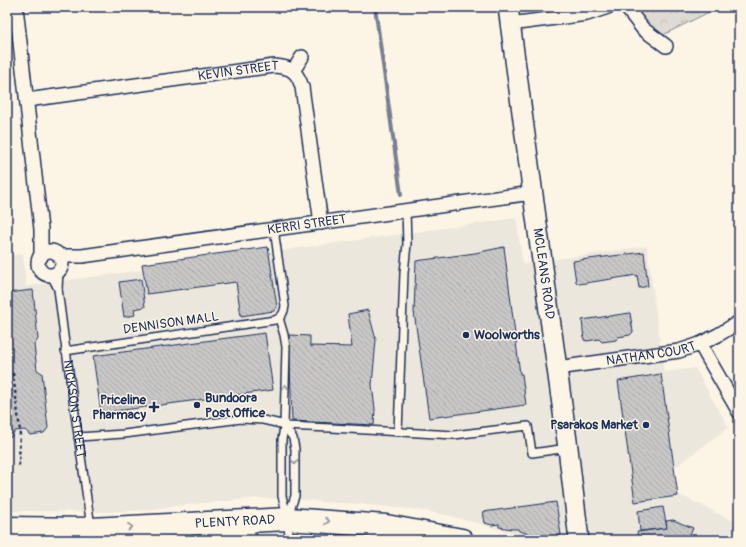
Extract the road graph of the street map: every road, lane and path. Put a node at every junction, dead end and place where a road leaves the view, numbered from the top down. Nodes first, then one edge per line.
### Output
1 (16, 7) edge
2 (608, 7) edge
3 (626, 7) edge
4 (509, 16) edge
5 (13, 33) edge
6 (666, 46) dead end
7 (302, 57) dead end
8 (293, 71) junction
9 (27, 100) junction
10 (532, 193) junction
11 (406, 210) junction
12 (321, 223) junction
13 (274, 229) junction
14 (54, 262) junction
15 (279, 318) junction
16 (739, 322) edge
17 (700, 344) junction
18 (65, 351) junction
19 (558, 368) junction
20 (13, 372) dead end
21 (739, 412) edge
22 (284, 426) junction
23 (398, 432) junction
24 (78, 437) junction
25 (568, 448) junction
26 (19, 466) dead end
27 (288, 519) junction
28 (183, 524) junction
29 (7, 528) edge
30 (91, 529) junction
31 (246, 540) edge
32 (289, 540) edge
33 (462, 540) edge
34 (579, 540) edge

1 - 5 street, NICKSON STREET
2 - 4 street
3 - 6 street
4 - 10 street, MCLEANS ROAD
5 - 9 street, NICKSON STREET
7 - 8 street
8 - 9 street, KEVIN STREET
8 - 12 street, KEVIN STREET
9 - 14 street, NICKSON STREET
10 - 11 street, KERRI STREET
10 - 19 street, MCLEANS ROAD
11 - 12 street, KERRI STREET
11 - 23 lane
12 - 13 street, KERRI STREET
13 - 14 street, KERRI STREET
13 - 15 lane
14 - 18 lane, NICKSON STREET
15 - 18 lane, DENNISON MALL
22 -> 15 lane
16 - 17 street, NATHAN COURT
17 - 19 street, NATHAN COURT
17 - 21 street
18 - 24 lane, NICKSON STREET
19 - 25 street, MCLEANS ROAD
20 - 26 path
22 - 23 lane
22 - 24 lane
22 - 27 lane
22 -> 27 lane
23 - 25 lane
24 - 30 lane, NICKSON STREET
25 - 34 street, MCLEANS ROAD
27 - 28 highway, PLENTY ROAD
27 - 32 lane
27 -> 33 highway, PLENTY ROAD
30 -> 28 highway, PLENTY ROAD
28 - 31 highway
29 - 30 highway, PLENTY ROAD

